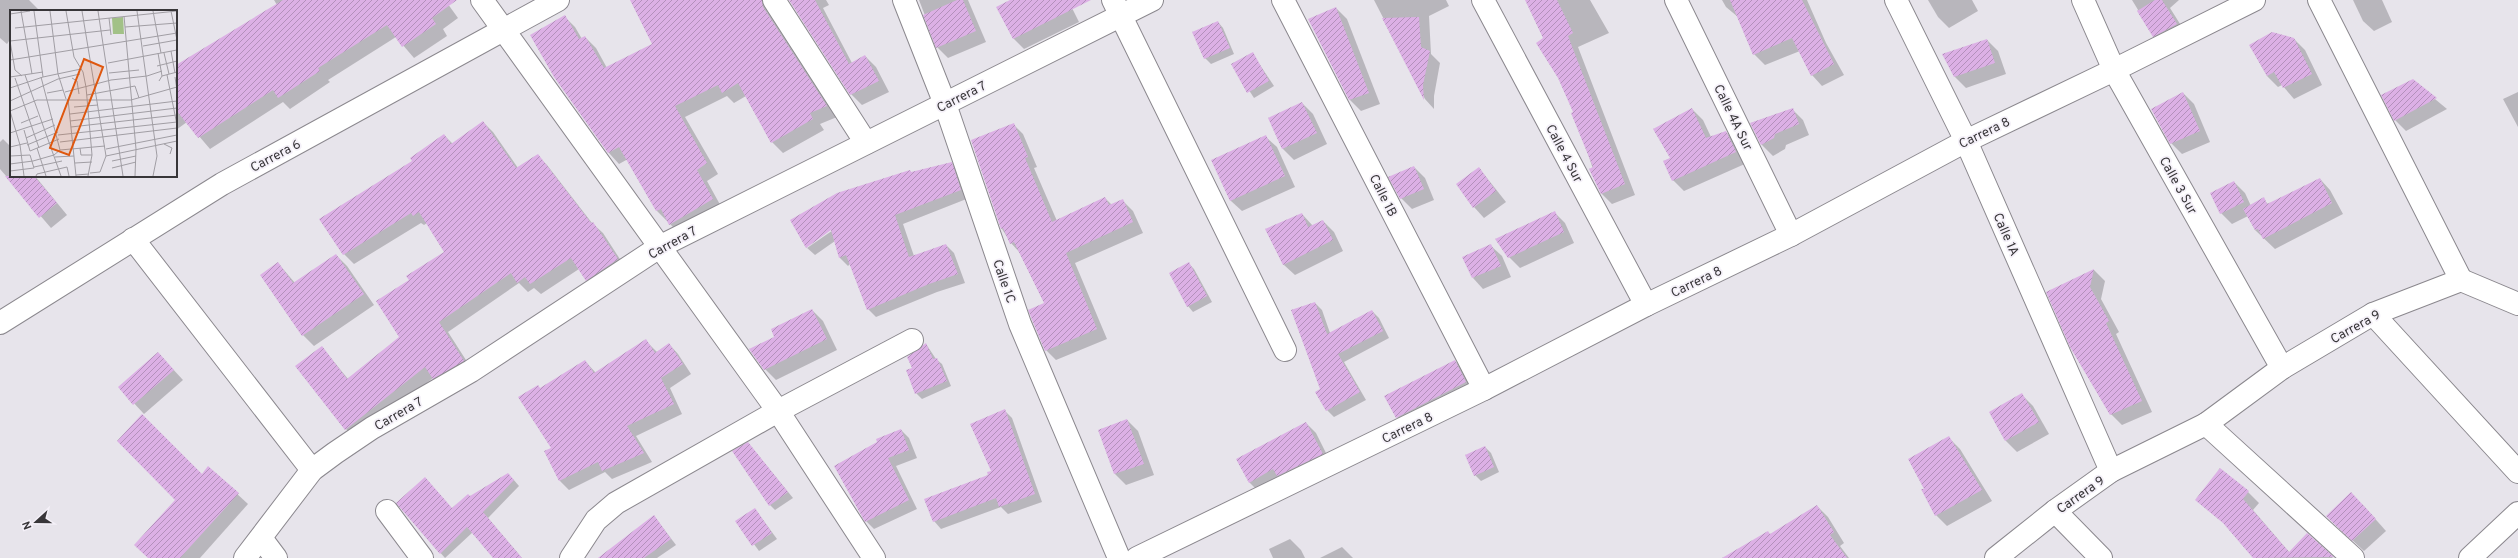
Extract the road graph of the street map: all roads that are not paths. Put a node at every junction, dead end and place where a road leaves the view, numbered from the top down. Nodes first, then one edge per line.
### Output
1 (482, 0) edge
2 (558, 0) edge
3 (774, 0) edge
4 (904, 0) edge
5 (1152, 0) edge
6 (1283, 0) edge
7 (1483, 0) edge
8 (1676, 0) edge
9 (1896, 0) edge
10 (2083, 0) edge
11 (2254, 0) edge
12 (2319, 0) edge
13 (1117, 8) edge
14 (505, 31) junction
15 (2114, 70) junction
16 (945, 104) junction
17 (1966, 141) junction
18 (866, 143) junction
19 (1792, 235) junction
20 (133, 239) junction
21 (661, 246) junction
22 (2461, 280) junction
23 (2518, 304) edge
24 (1646, 305) junction
25 (2373, 314) junction
26 (0, 323) edge
27 (912, 340) dead end
28 (1285, 350) dead end
29 (2282, 368) junction
30 (1484, 389) junction
31 (778, 411) junction
32 (2206, 424) junction
33 (312, 470) junction
34 (2112, 471) junction
35 (2518, 472) edge
36 (2055, 510) junction
37 (387, 511) dead end
38 (2518, 513) edge
39 (261, 538) junction
40 (245, 558) edge
41 (276, 558) edge
42 (422, 558) edge
43 (571, 558) edge
44 (874, 558) edge
45 (1120, 558) edge
46 (1137, 558) edge
47 (1996, 558) edge
48 (2101, 558) edge
49 (2353, 558) edge
50 (2470, 558) edge

1 - 14 street
2 - 14 street, Carrera 6
3 - 18 street
4 - 16 street, Calle 1C
5 - 13 street, Carrera 7
6 - 30 street, Calle 1B
7 - 24 street, Calle 4 Sur
8 - 19 street, Calle 4A Sur
9 - 17 street, Calle 1A
10 - 15 street, Calle 3 Sur
11 - 15 street, Carrera 8
12 - 22 street
13 - 16 street, Carrera 7
13 - 28 street
14 - 20 street, Carrera 6
14 - 21 street
15 - 17 street, Carrera 8
15 - 29 street, Calle 3 Sur
16 - 18 street, Carrera 7
16 - 45 street, Calle 1C
17 - 19 street, Carrera 8
17 - 34 street, Calle 1A
18 - 21 street, Carrera 7
19 - 24 street, Carrera 8
20 - 26 street, Carrera 6
20 - 33 street
21 - 31 street
21 - 33 street, Carrera 7
22 - 23 street
22 - 25 street, Carrera 9
24 - 30 street, Carrera 8
25 - 29 street, Carrera 9
25 - 35 street
27 - 31 street
29 - 32 street, Carrera 9
30 - 46 street, Carrera 8
31 - 43 street
31 - 44 street
32 - 34 street, Carrera 9
32 - 49 street
33 - 39 street, Carrera 7
34 - 36 street, Carrera 9
36 - 47 street, Carrera 9
36 - 48 street
37 - 42 street
38 - 50 street
39 - 40 street, Carrera 7
39 - 41 street

